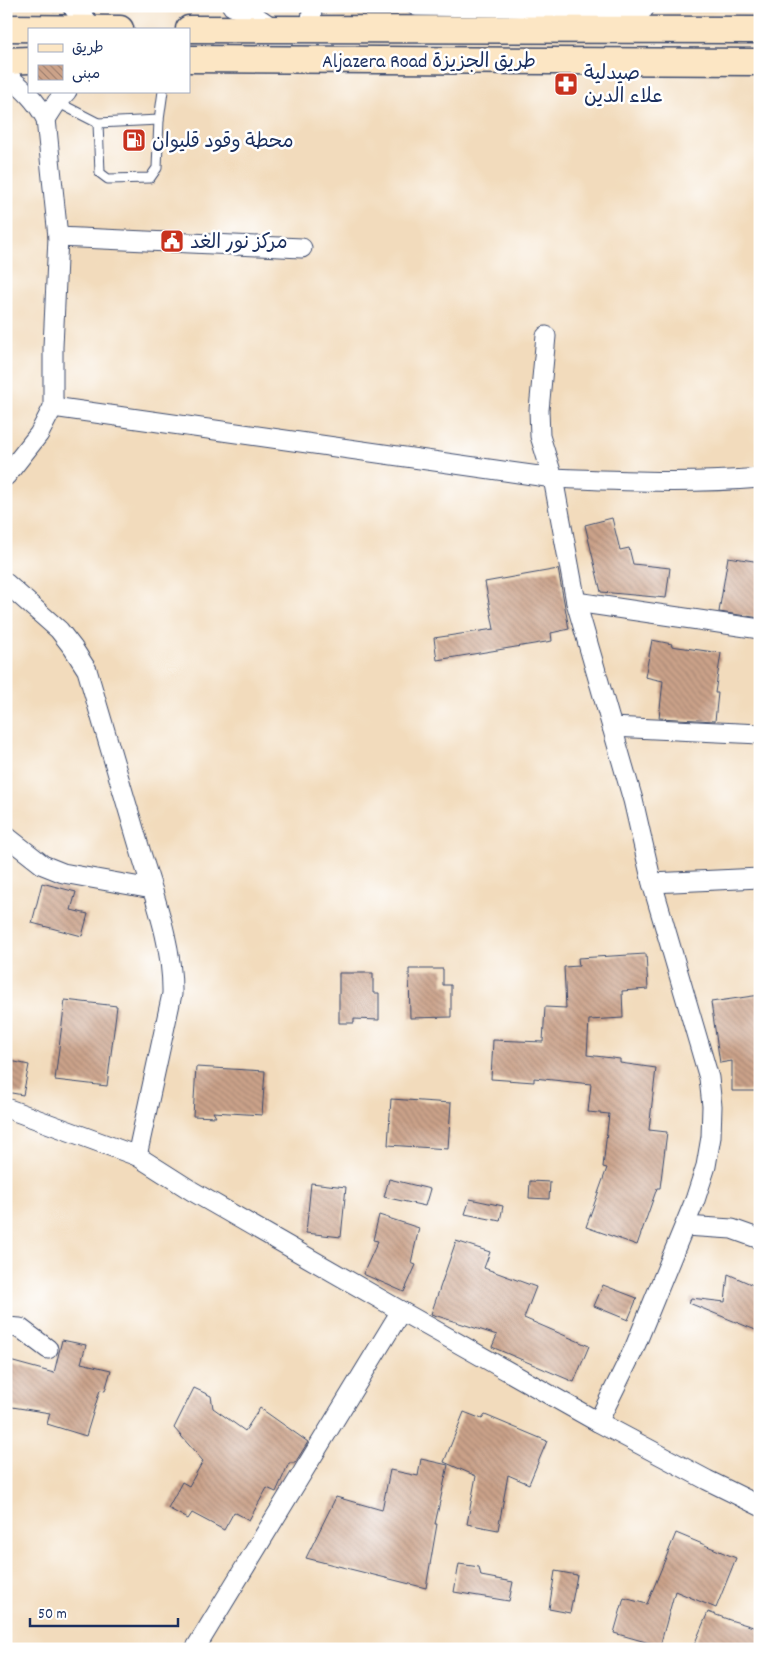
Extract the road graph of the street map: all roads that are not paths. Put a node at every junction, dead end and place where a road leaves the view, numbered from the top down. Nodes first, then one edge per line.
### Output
1 (74, 6) edge
2 (232, 6) edge
3 (416, 6) edge
4 (429, 14) edge
5 (643, 15) edge
6 (312, 18) edge
7 (6, 28) edge
8 (28, 28) edge
9 (90, 28) edge
10 (190, 29) edge
11 (276, 30) junction
12 (760, 30) edge
13 (28, 60) edge
14 (190, 60) edge
15 (6, 61) edge
16 (760, 62) edge
17 (6, 75) edge
18 (27, 91) junction
19 (163, 92) edge
20 (6, 96) edge
21 (62, 97) edge
22 (46, 119) junction
23 (159, 120) junction
24 (98, 123) junction
25 (58, 237) junction
26 (302, 248) dead end
27 (546, 336) dead end
28 (53, 407) junction
29 (6, 476) edge
30 (553, 478) junction
31 (760, 478) edge
32 (6, 583) edge
33 (576, 602) junction
34 (760, 629) edge
35 (612, 727) junction
36 (760, 734) edge
37 (6, 836) edge
38 (760, 878) edge
39 (652, 883) junction
40 (152, 889) junction
41 (6, 1108) edge
42 (137, 1156) junction
43 (685, 1226) junction
44 (760, 1239) edge
45 (400, 1312) junction
46 (6, 1327) edge
47 (48, 1349) dead end
48 (598, 1422) junction
49 (760, 1506) edge
50 (195, 1649) edge

1 - 9 street
2 - 11 street
3 - 4 street
4 - 5 main road, Aljazera Road طريق الجزيزة
4 - 6 main road, Aljazera Road طريق الجزيزة
5 - 12 main road, Aljazera Road طريق الجزيزة
6 - 11 main road, Aljazera Road طريق الجزيزة
7 - 8 main road
10 - 11 main road, Aljazera Road طريق الجزيزة
13 - 15 main road
14 - 16 main road, Aljazera Road طريق الجزيزة
17 - 18 street
18 - 20 street
18 - 22 street
19 - 23 lane
21 - 22 street
21 - 24 lane
22 - 25 street
23 - 24 lane
23 - 24 lane
25 - 26 street
25 - 28 street
27 - 30 street
28 - 29 street
28 - 30 street
30 - 31 street
30 - 33 street
32 - 40 street
33 - 34 street
33 - 35 street
35 - 36 street
35 - 39 street
37 - 40 street
38 - 39 street
39 - 43 street
40 - 42 street
41 - 42 street
42 - 45 street
43 - 44 street
43 - 48 street
45 - 48 street
45 - 50 street
46 - 47 street
48 - 49 street

